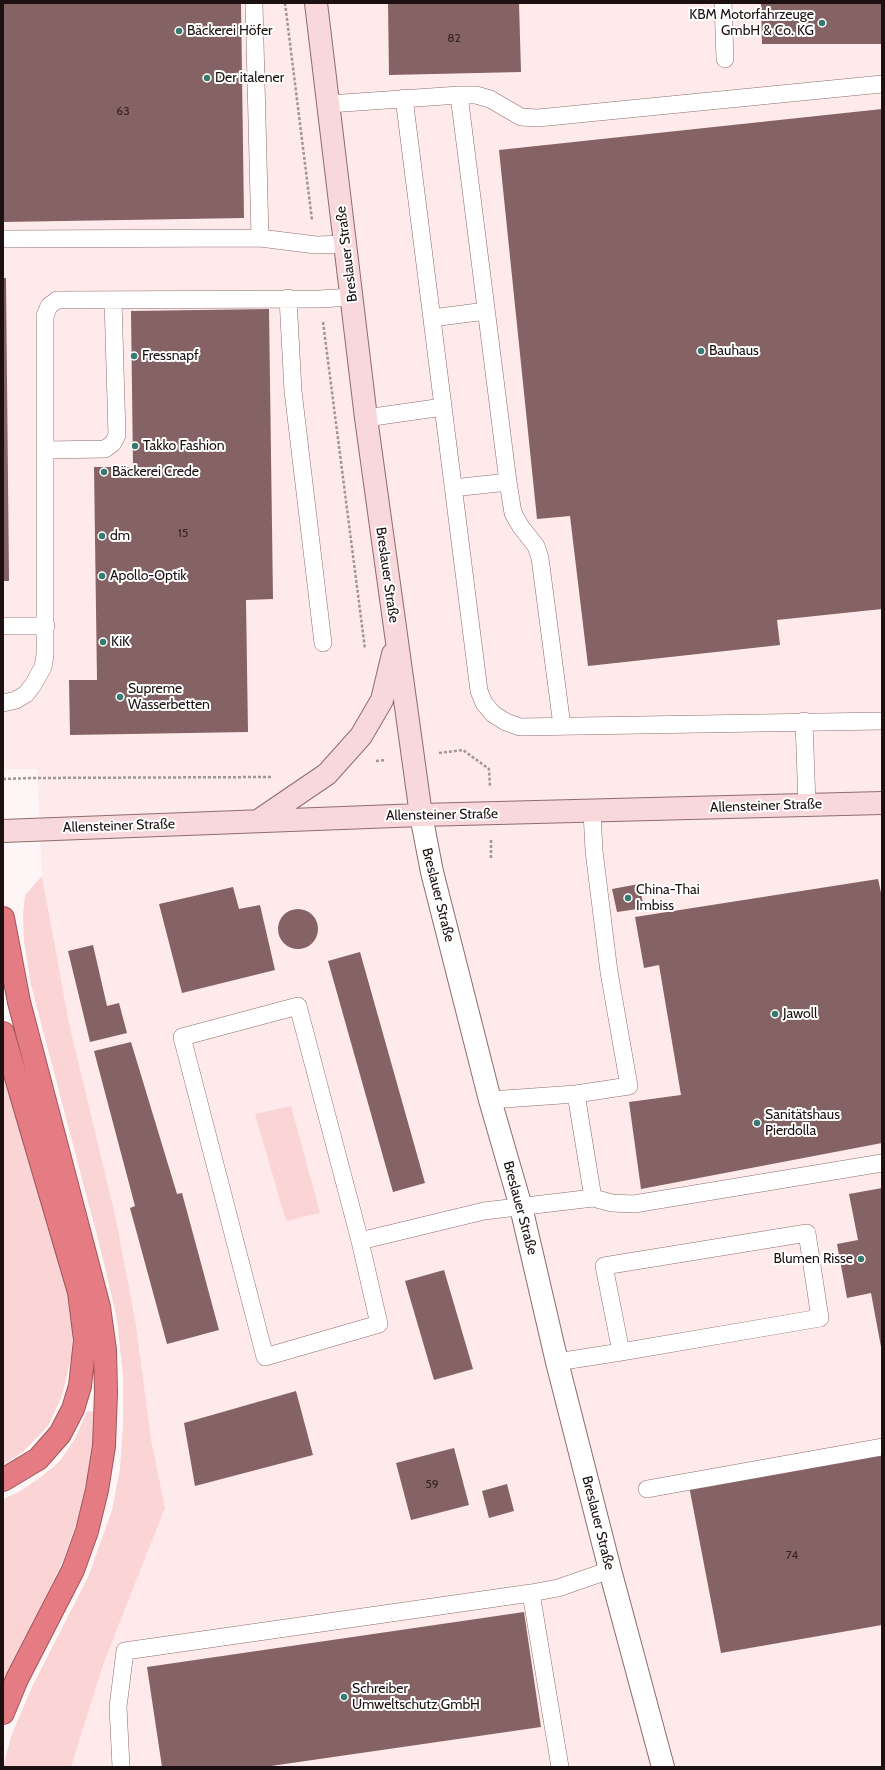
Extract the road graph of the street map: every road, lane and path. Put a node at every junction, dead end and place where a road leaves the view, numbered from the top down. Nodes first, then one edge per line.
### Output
1 (254, 3) edge
2 (285, 3) edge
3 (316, 3) edge
4 (723, 3) edge
5 (725, 59) dead end
6 (882, 84) edge
7 (459, 95) junction
8 (404, 98) junction
9 (329, 104) junction
10 (260, 238) junction
11 (3, 240) edge
12 (346, 244) junction
13 (316, 245) junction
14 (352, 296) junction
15 (288, 298) junction
16 (320, 298) junction
17 (113, 300) junction
18 (486, 312) junction
19 (432, 318) junction
20 (443, 407) junction
21 (366, 418) junction
22 (46, 450) junction
23 (508, 482) junction
24 (453, 488) junction
25 (3, 626) edge
26 (46, 626) junction
27 (396, 641) junction
28 (322, 643) dead end
29 (365, 656) dead end
30 (3, 702) edge
31 (804, 721) junction
32 (882, 721) edge
33 (562, 726) junction
34 (274, 777) dead end
35 (3, 780) edge
36 (882, 803) edge
37 (807, 805) junction
38 (592, 811) junction
39 (421, 815) junction
40 (257, 821) junction
41 (3, 831) edge
42 (3, 918) edge
43 (3, 1033) edge
44 (576, 1094) junction
45 (490, 1100) junction
46 (882, 1163) edge
47 (593, 1198) junction
48 (521, 1207) junction
49 (360, 1241) junction
50 (621, 1352) junction
51 (557, 1362) junction
52 (882, 1447) edge
53 (3, 1480) edge
54 (647, 1489) dead end
55 (610, 1570) junction
56 (531, 1593) junction
57 (3, 1713) edge
58 (121, 1767) edge
59 (560, 1767) edge
60 (663, 1767) edge

1 - 10 lane
2 - 13 path
3 - 9 street, Breslauer Straße
4 - 5 lane
6 - 7 lane
7 - 8 lane
7 - 18 lane
8 - 9 lane
8 - 19 lane
9 - 12 street, Breslauer Straße
10 - 11 lane
10 - 13 lane
12 - 13 lane
12 - 14 street, Breslauer Straße
14 - 16 lane
14 - 21 street, Breslauer Straße
15 - 16 lane
15 - 17 lane
15 - 28 lane
16 - 29 path
17 - 22 lane
17 - 22 lane
18 - 19 lane
18 - 23 lane
19 - 20 lane
20 - 21 lane
20 - 24 lane
21 - 27 street, Breslauer Straße
22 - 26 lane
23 - 24 lane
23 - 33 lane
24 - 33 lane
25 - 26 lane
26 - 30 lane
27 - 39 street, Breslauer Straße
27 - 40 street
31 - 32 lane
31 - 33 lane
31 - 37 lane
34 - 35 path
36 - 37 street, Allensteiner Straße
37 - 38 street, Allensteiner Straße
38 - 39 street, Allensteiner Straße
38 - 44 lane
39 - 40 street, Allensteiner Straße
39 - 45 street, Breslauer Straße
40 - 41 street, Allensteiner Straße
42 - 57 highway
43 - 53 highway
44 - 45 lane
44 - 47 lane
45 - 48 street, Breslauer Straße
46 - 47 lane
47 - 48 lane
48 - 49 lane
48 - 51 street, Breslauer Straße
49 - 49 lane
50 - 50 lane
50 - 51 lane
51 - 55 street, Breslauer Straße
52 - 54 lane
55 - 56 lane
55 - 60 street, Breslauer Straße
56 - 58 lane
56 - 59 lane

